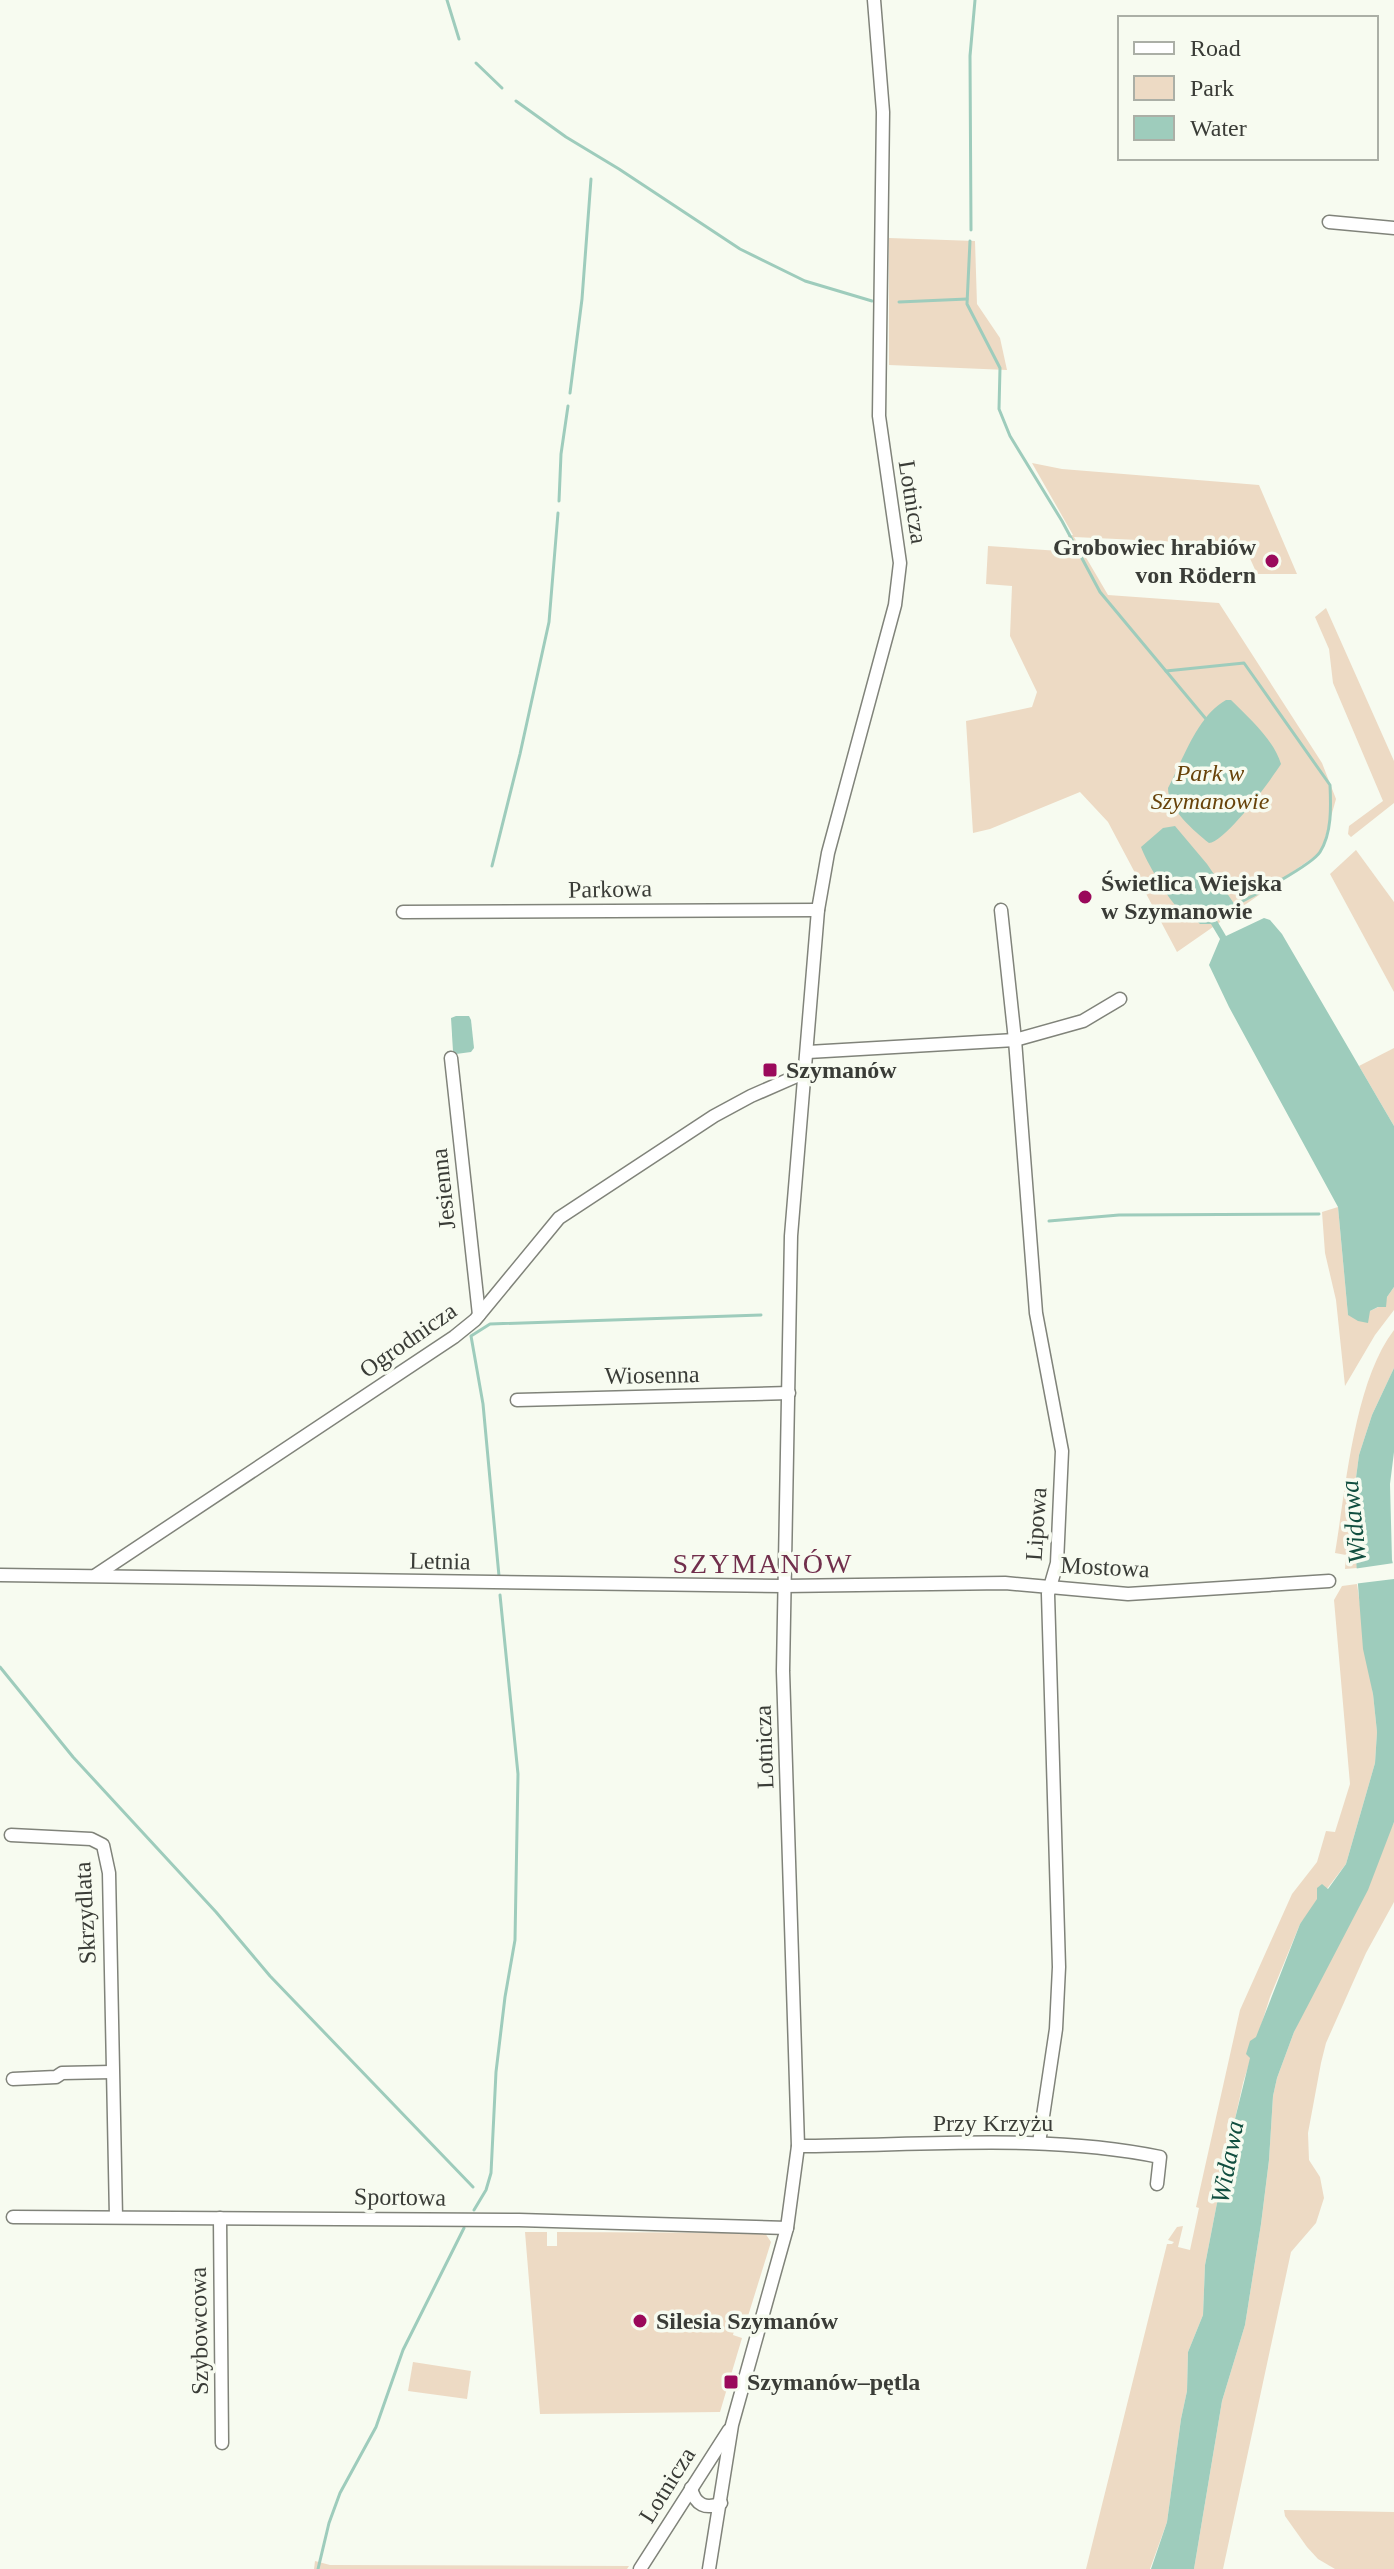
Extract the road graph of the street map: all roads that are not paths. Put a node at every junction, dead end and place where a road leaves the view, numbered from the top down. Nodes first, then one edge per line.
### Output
1 (874, 0) edge
2 (1329, 222) dead end
3 (1394, 228) edge
4 (818, 910) junction
5 (1001, 910) dead end
6 (403, 912) dead end
7 (1120, 999) dead end
8 (1015, 1040) junction
9 (451, 1058) dead end
10 (807, 1061) junction
11 (479, 1315) junction
12 (789, 1393) junction
13 (517, 1400) dead end
14 (0, 1575) edge
15 (96, 1575) junction
16 (1329, 1581) dead end
17 (1050, 1585) junction
18 (783, 1586) junction
19 (11, 1835) dead end
20 (112, 2072) junction
21 (13, 2079) dead end
22 (1039, 2143) junction
23 (798, 2146) junction
24 (1157, 2184) dead end
25 (13, 2217) dead end
26 (116, 2217) junction
27 (220, 2218) junction
28 (787, 2228) junction
29 (732, 2425) junction
30 (222, 2443) dead end
31 (691, 2488) junction
32 (721, 2503) junction
33 (640, 2569) edge
34 (709, 2569) edge

1 - 4 street, Lotnicza
2 - 3 street
4 - 6 street, Parkowa
4 - 10 street, Lotnicza
5 - 8 street, Lipowa
7 - 8 street, Ogrodnicza
8 - 10 street, Ogrodnicza
8 - 17 street, Lipowa
9 - 11 street, Jesienna
10 - 11 street, Ogrodnicza
10 - 12 street, Lotnicza
11 - 15 street, Ogrodnicza
12 - 13 street, Wiosenna
12 - 18 street, Lotnicza
14 - 15 street
15 - 18 street, Letnia
16 - 17 street, Mostowa
17 - 18 street, Mostowa
17 - 22 street, Lipowa
18 - 23 street, Lotnicza
19 - 20 street, Skrzydlata
20 - 21 street
20 - 26 street, Skrzydlata
22 - 23 street, Przy Krzyżu
22 - 24 street, Przy Krzyżu
23 - 28 street, Lotnicza
25 - 26 street, Sportowa
26 - 27 street, Sportowa
27 - 28 street, Sportowa
27 - 30 street, Szybowcowa
28 - 29 street, Lotnicza
29 - 31 street, Lotnicza
29 - 32 street, Lotnicza
31 - 32 street
31 - 33 street, Lotnicza
32 - 34 street, Lotnicza

